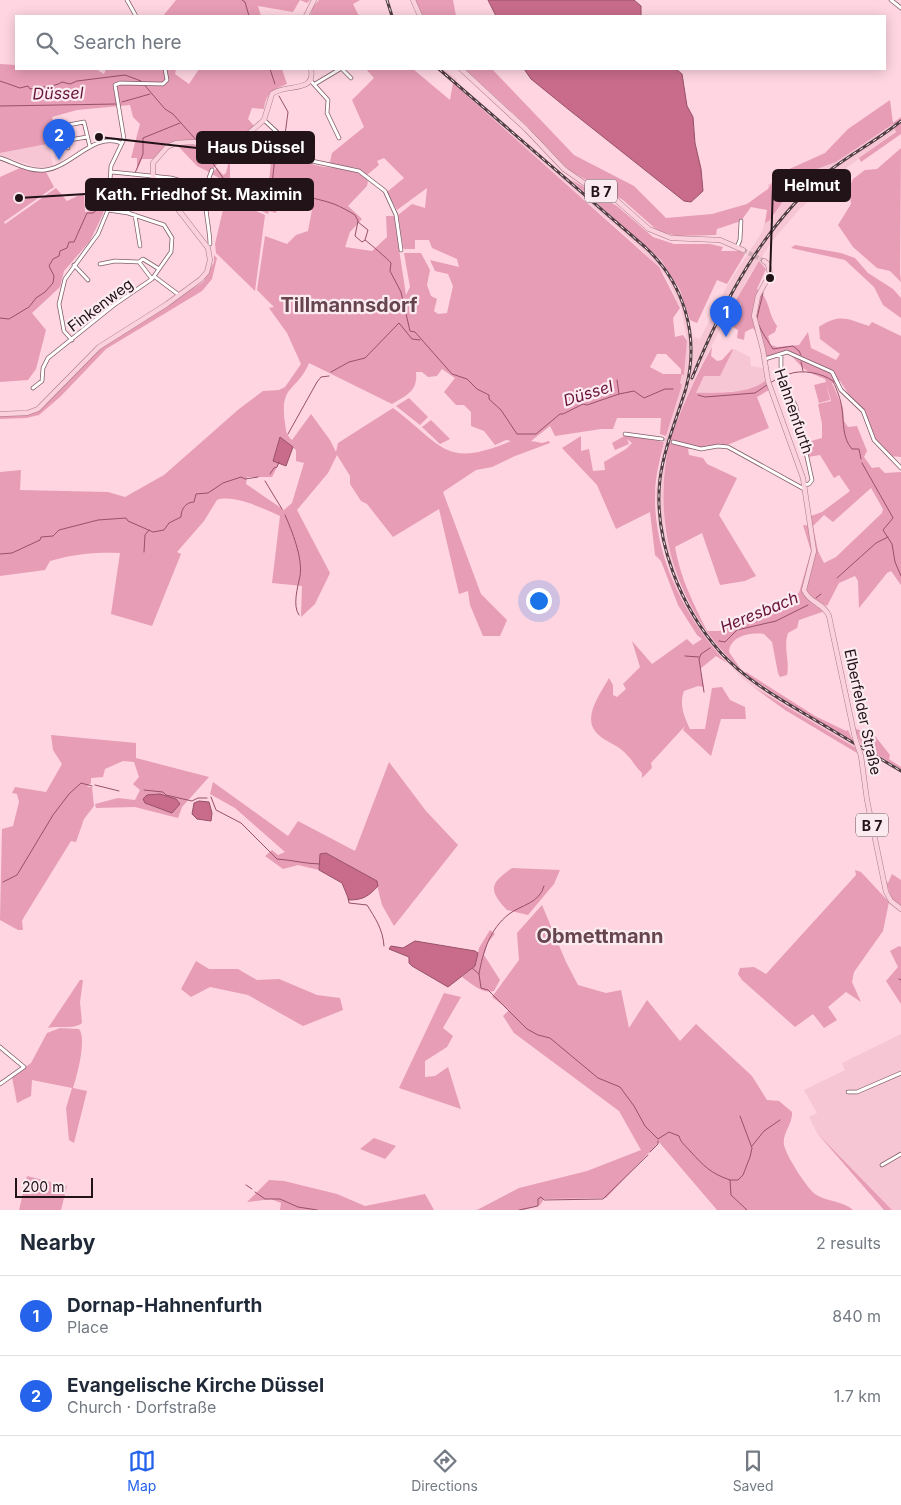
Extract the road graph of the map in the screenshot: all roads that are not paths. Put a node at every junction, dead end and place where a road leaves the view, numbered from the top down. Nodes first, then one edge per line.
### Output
1 (127, 0) edge
2 (314, 0) edge
3 (412, 0) edge
4 (891, 0) edge
5 (901, 8) edge
6 (135, 15) edge
7 (306, 15) edge
8 (420, 15) edge
9 (165, 70) edge
10 (311, 70) edge
11 (339, 70) edge
12 (342, 70) edge
13 (462, 70) edge
14 (351, 78) dead end
15 (310, 80) junction
16 (316, 84) junction
17 (264, 120) junction
18 (87, 137) junction
19 (339, 138) dead end
20 (66, 140) junction
21 (52, 143) dead end
22 (120, 143) junction
23 (90, 146) junction
24 (68, 148) dead end
25 (1, 159) edge
26 (212, 170) dead end
27 (112, 172) junction
28 (153, 177) junction
29 (206, 188) junction
30 (131, 191) dead end
31 (108, 210) junction
32 (128, 213) junction
33 (135, 215) junction
34 (741, 221) dead end
35 (210, 244) dead end
36 (140, 246) dead end
37 (737, 247) junction
38 (401, 250) dead end
39 (743, 250) tunnel mouth
40 (764, 261) dead end
41 (139, 262) junction
42 (100, 264) dead end
43 (74, 265) junction
44 (159, 269) junction
45 (153, 278) junction
46 (88, 280) dead end
47 (179, 295) junction
48 (72, 340) junction
49 (781, 354) junction
50 (765, 359) junction
51 (33, 388) dead end
52 (0, 414) edge
53 (625, 434) dead end
54 (662, 440) tunnel mouth
55 (673, 442) tunnel mouth
56 (901, 468) edge
57 (804, 487) junction
58 (901, 909) edge
59 (0, 1048) edge
60 (901, 1073) edge
61 (0, 1084) edge
62 (848, 1092) dead end
63 (901, 1154) edge
64 (882, 1165) dead end

1 - 6 street
2 - 7 main road
3 - 8 main road
4 - 5 street
9 - 22 street
10 - 15 main road
11 - 16 street
12 - 14 street
13 - 37 main road, B 7
15 - 16 street
15 - 17 main road
16 - 19 street
17 - 28 main road
17 - 38 street
18 - 20 street
18 - 20 street
18 - 23 street
20 - 21 street
20 - 24 street
22 - 23 street
22 - 27 street
23 - 25 street
26 - 29 street
27 - 28 street
27 - 31 street
28 - 29 street
28 - 47 main road
29 - 35 street
30 - 32 street
31 - 32 street, Finkenweg
31 - 43 street
32 - 33 street, Finkenweg
33 - 36 street
33 - 44 street, Finkenweg
34 - 37 street
37 - 39 main road, B 7
40 - 50 main road, Hahnenfurth
41 - 42 street
41 - 44 street
41 - 45 street
43 - 46 street
43 - 48 street
44 - 45 street, Finkenweg
45 - 47 street, Finkenweg
45 - 48 street, Finkenweg
47 - 52 main road
48 - 51 street, Finkenweg
49 - 50 street
49 - 56 street
49 - 57 street
50 - 57 main road, Hahnenfurth / B 7
53 - 54 street
55 - 57 street
57 - 58 main road, Elberfelder Straße / B 7, bridge
59 - 61 street
60 - 62 street
63 - 64 street

